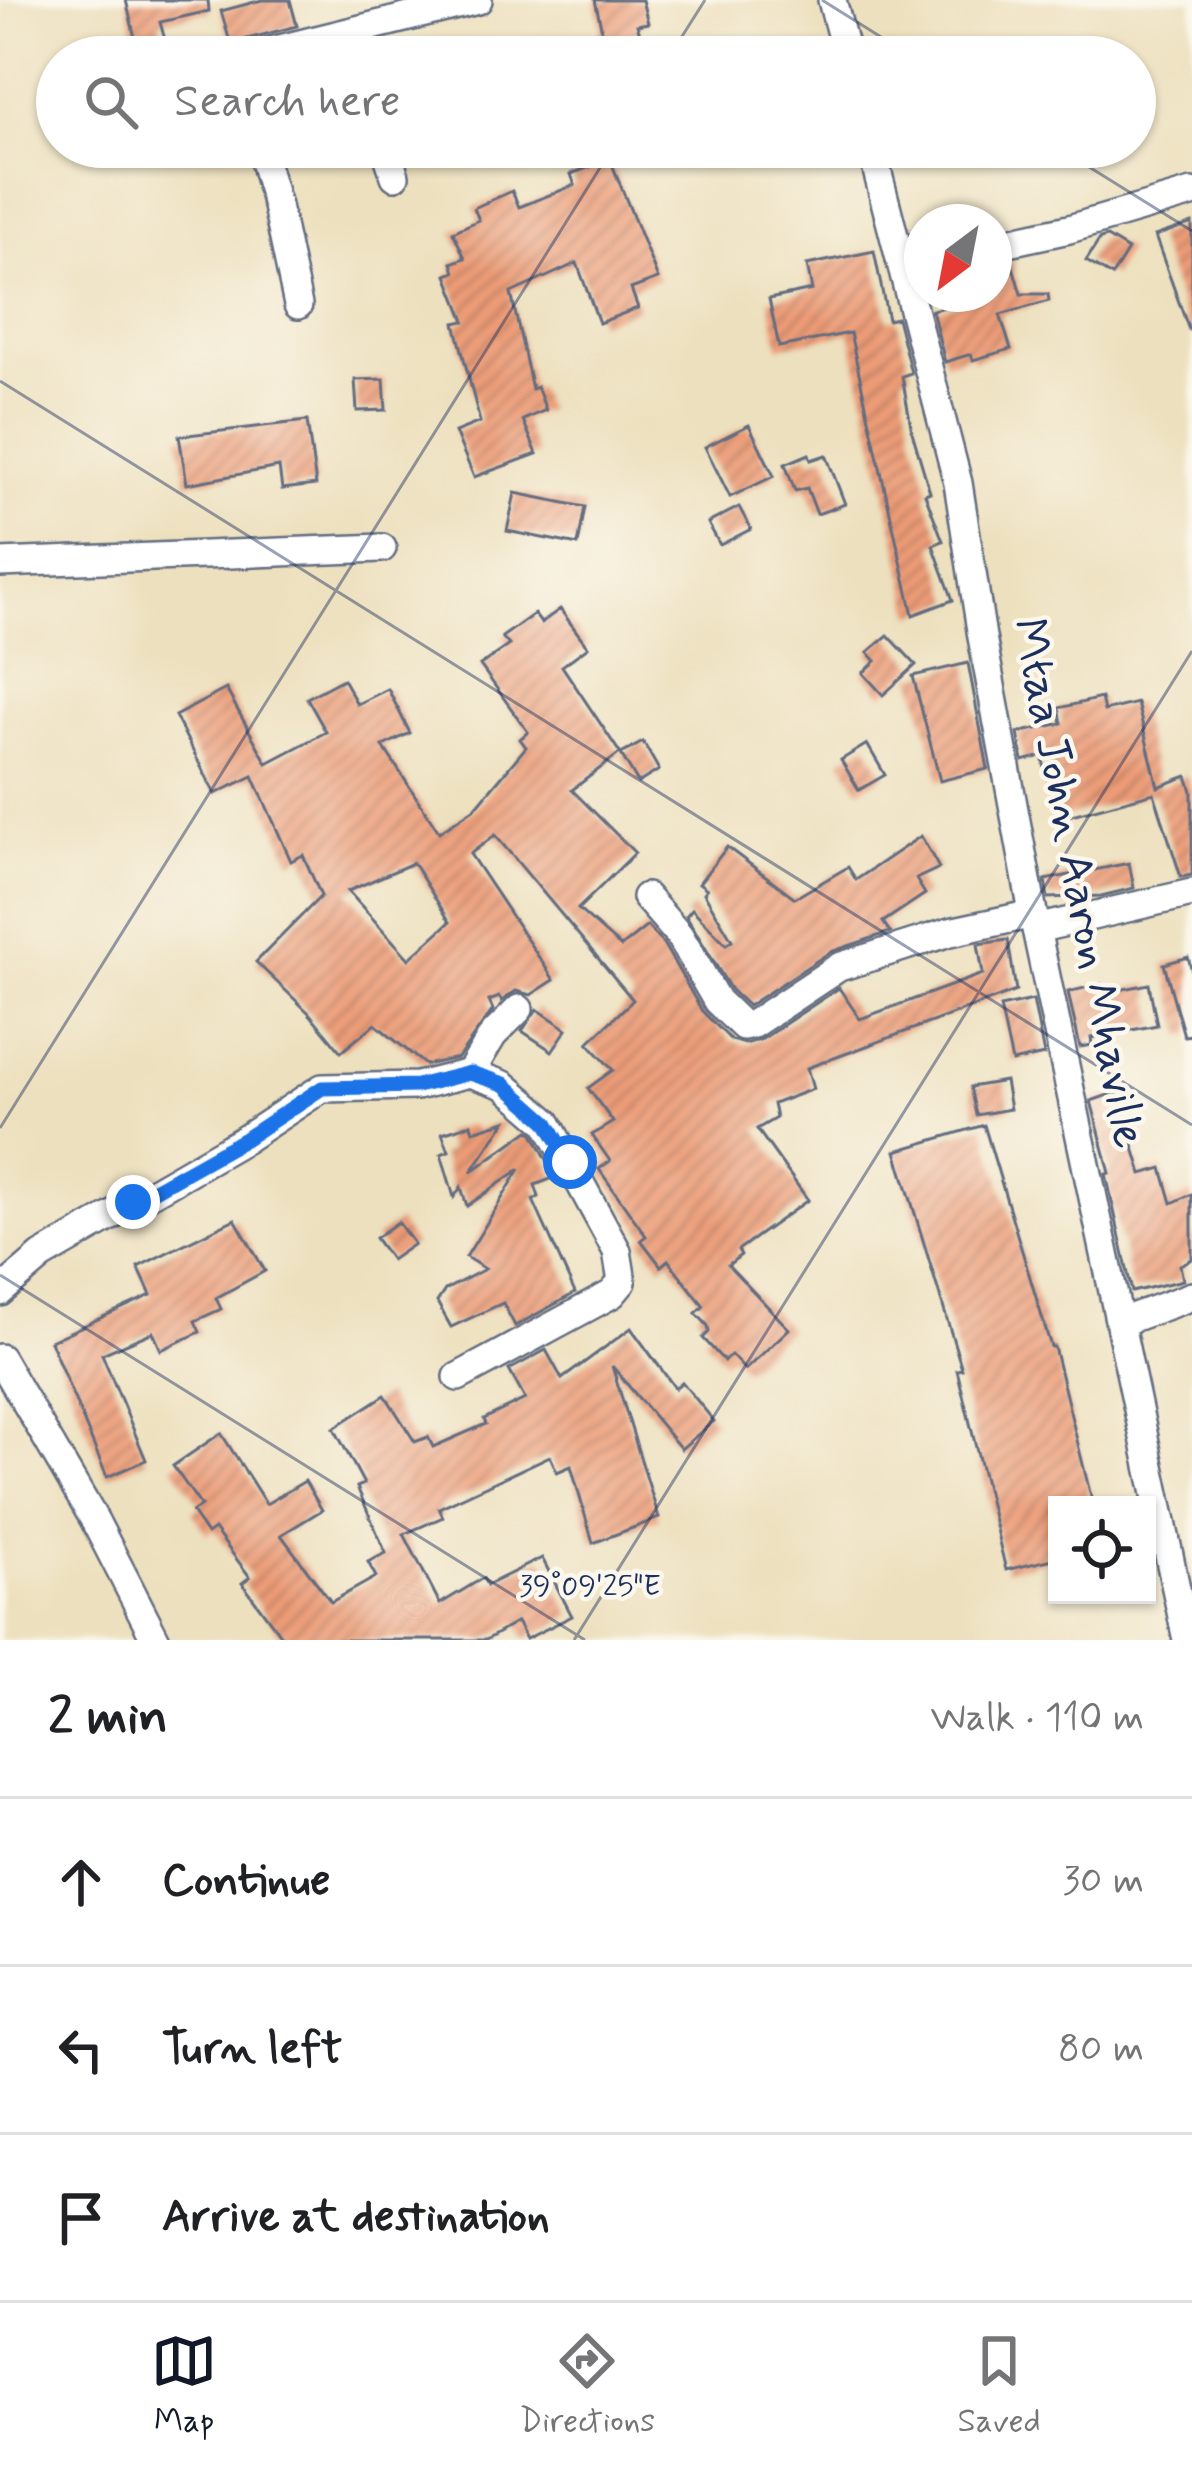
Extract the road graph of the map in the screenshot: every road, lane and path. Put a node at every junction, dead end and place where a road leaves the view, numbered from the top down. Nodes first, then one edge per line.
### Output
1 (478, 0) edge
2 (832, 0) edge
3 (373, 36) edge
4 (842, 36) edge
5 (266, 168) edge
6 (392, 168) edge
7 (878, 168) edge
8 (395, 176) dead end
9 (1192, 193) edge
10 (1012, 241) edge
11 (904, 243) edge
12 (298, 305) dead end
13 (922, 312) edge
14 (382, 548) dead end
15 (0, 563) edge
16 (1192, 893) edge
17 (646, 897) dead end
18 (1035, 921) junction
19 (519, 1010) dead end
20 (470, 1073) junction
21 (0, 1292) edge
22 (1192, 1296) edge
23 (1121, 1322) junction
24 (0, 1358) edge
25 (458, 1377) dead end
26 (156, 1640) edge
27 (1186, 1640) edge

1 - 3 street
2 - 4 street
5 - 12 street
6 - 8 street
7 - 11 street, Mtaa John Aaron Mhaville
9 - 10 street
13 - 18 street, Mtaa John Aaron Mhaville
14 - 15 street
16 - 18 street
17 - 18 street
18 - 23 street, Mtaa John Aaron Mhaville
19 - 20 street
20 - 21 street
20 - 25 street
22 - 23 street
23 - 27 street, Mtaa John Aaron Mhaville
24 - 26 street

